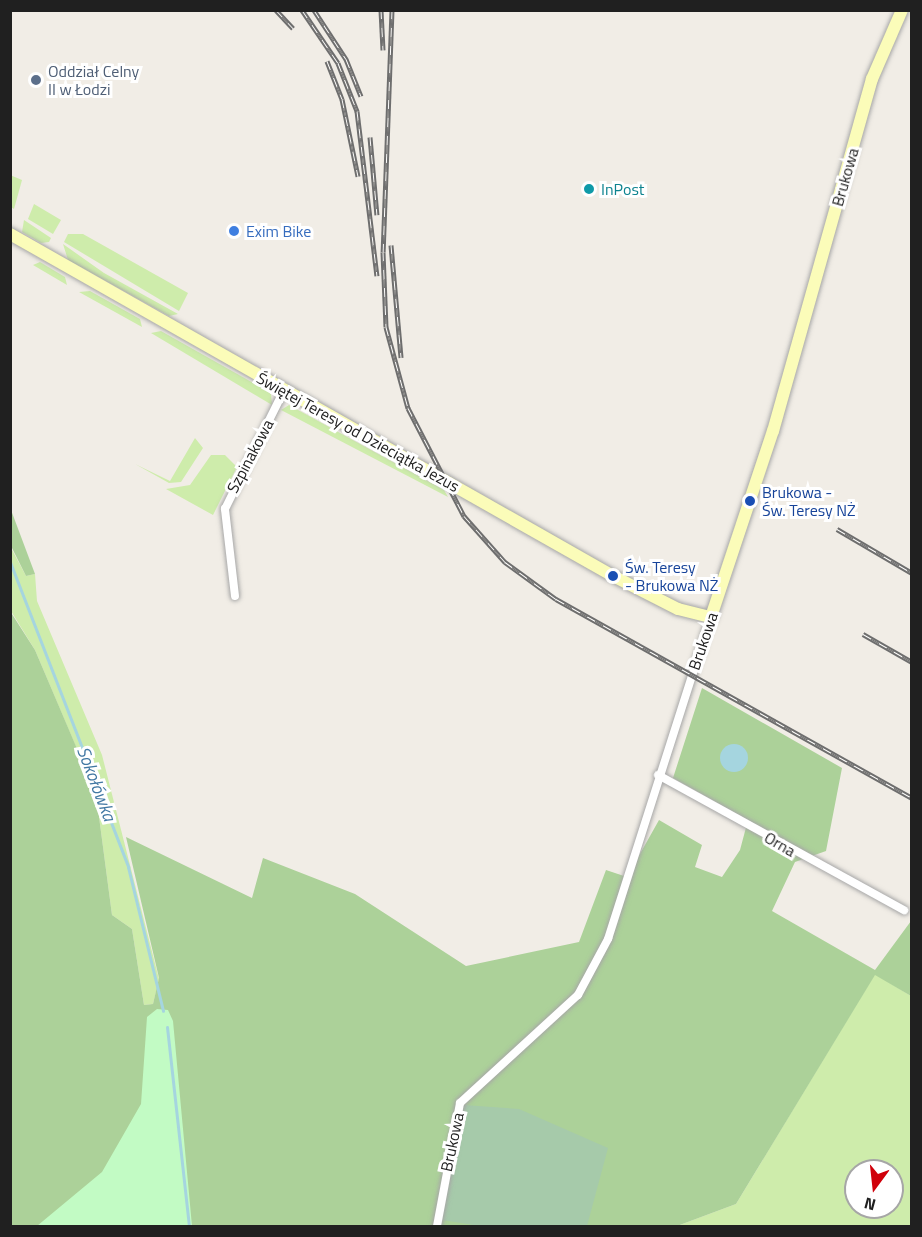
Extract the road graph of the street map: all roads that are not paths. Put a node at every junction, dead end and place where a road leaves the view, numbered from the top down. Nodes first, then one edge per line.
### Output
1 (902, 10) edge
2 (10, 234) edge
3 (284, 390) junction
4 (235, 596) dead end
5 (711, 617) junction
6 (658, 775) junction
7 (904, 910) dead end
8 (437, 1227) edge

1 - 5 street, Brukowa
2 - 3 street, Świętej Teresy od Dzieciątka Jezus
3 - 4 street, Szpinakowa
3 - 5 street, Świętej Teresy od Dzieciątka Jezus
5 - 6 street, Brukowa
6 - 7 street, Orna
6 - 8 street, Brukowa

